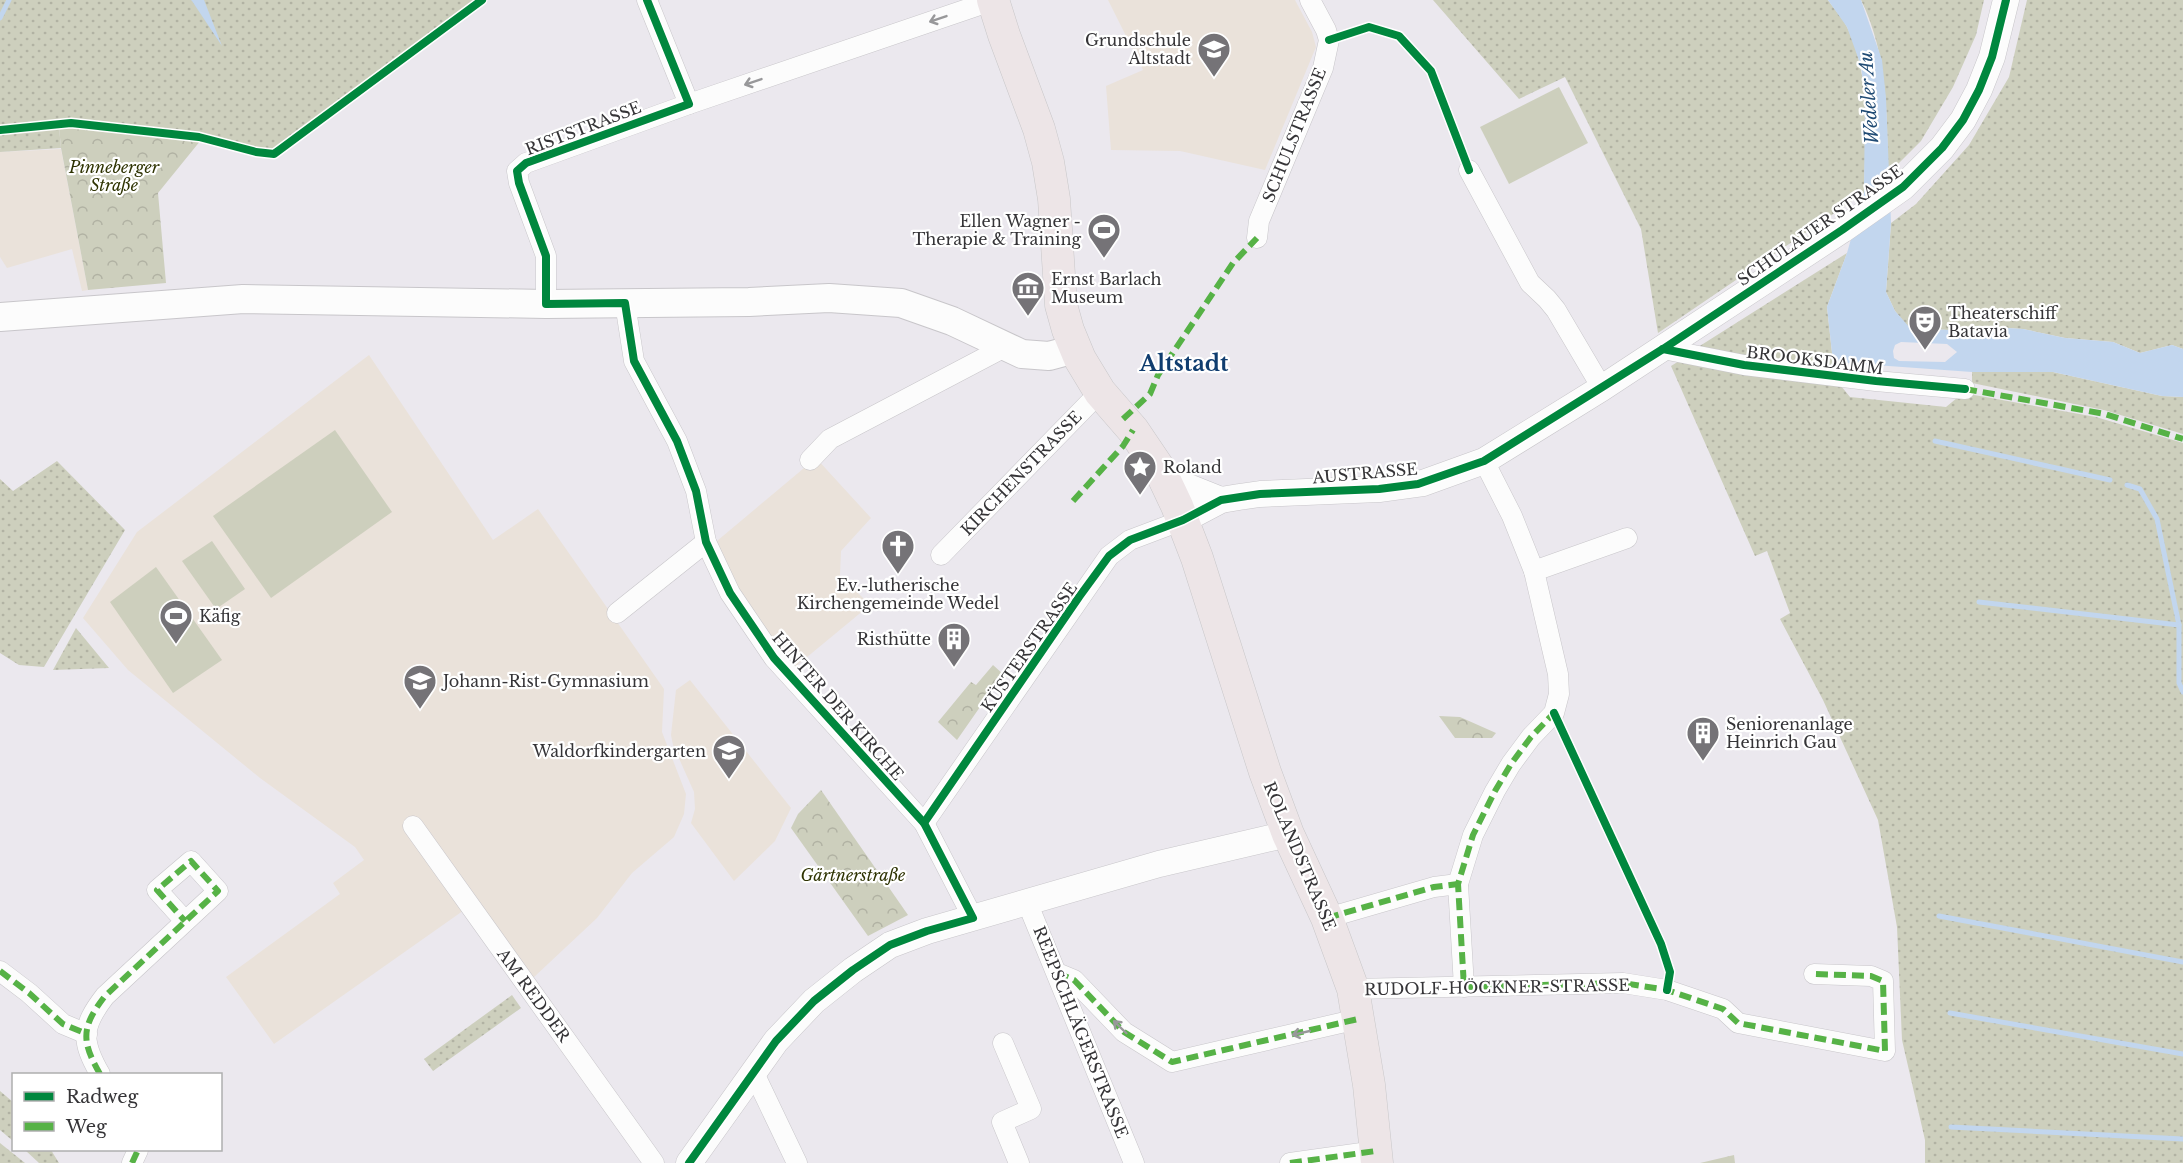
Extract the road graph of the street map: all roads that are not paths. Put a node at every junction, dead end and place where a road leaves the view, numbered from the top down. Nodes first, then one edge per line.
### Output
1 (647, 0) edge
2 (994, 0) edge
3 (1310, 0) edge
4 (2006, 0) edge
5 (689, 104) junction
6 (1469, 170) dead end
7 (1257, 238) dead end
8 (625, 303) junction
9 (546, 304) junction
10 (0, 317) edge
11 (1005, 347) junction
12 (1075, 349) junction
13 (1663, 349) junction
14 (1602, 388) junction
15 (1965, 389) dead end
16 (1100, 392) junction
17 (810, 460) dead end
18 (1484, 461) junction
19 (1160, 470) junction
20 (1221, 500) junction
21 (1183, 520) junction
22 (1627, 538) dead end
23 (706, 542) junction
24 (941, 555) dead end
25 (1534, 571) junction
26 (617, 613) dead end
27 (921, 820) junction
28 (413, 826) dead end
29 (1288, 834) junction
30 (1458, 884) junction
31 (1027, 902) junction
32 (971, 913) junction
33 (1327, 918) junction
34 (185, 921) dead end
35 (0, 971) edge
36 (1057, 973) junction
37 (1814, 974) dead end
38 (1464, 987) junction
39 (1353, 989) junction
40 (1358, 1019) junction
41 (87, 1034) junction
42 (1003, 1043) dead end
43 (753, 1071) junction
44 (99, 1073) edge
45 (1376, 1157) edge
46 (654, 1163) edge
47 (689, 1163) edge
48 (797, 1163) edge
49 (1019, 1163) edge
50 (1134, 1163) edge
51 (1290, 1163) edge

1 - 5 street
2 -> 5 street, RISTSTRASSE
2 - 12 main road, ROLANDSTRASSE
3 - 7 street, SCHULSTRASSE
4 - 13 street, SCHULAUER STRASSE
5 - 9 street, RISTSTRASSE
6 - 14 street
8 - 9 main road
8 - 11 main road
8 - 23 street, HINTER DER KIRCHE
9 - 10 main road
11 - 12 main road
11 - 17 street
12 - 16 main road, ROLANDSTRASSE
13 - 14 street, SCHULAUER STRASSE
13 - 15 street, BROOKSDAMM
14 - 18 street, AUSTRASSE
16 - 19 main road, ROLANDSTRASSE
16 - 24 street, KIRCHENSTRASSE
18 - 20 street, AUSTRASSE
18 - 25 street
19 - 20 street
19 - 21 main road, ROLANDSTRASSE
20 - 21 street, AUSTRASSE
21 - 27 street, KÜSTERSTRASSE
21 - 29 main road, ROLANDSTRASSE
22 - 25 street
23 - 26 street
23 - 27 street, HINTER DER KIRCHE
25 - 30 street
27 - 32 street, HINTER DER KIRCHE
28 - 46 street, AM REDDER
29 - 31 street
29 - 33 main road, ROLANDSTRASSE
30 - 33 street
30 - 38 street
31 - 32 street
31 - 36 street, REEPSCHLÄGERSTRASSE
32 - 43 street
33 - 39 main road, ROLANDSTRASSE
34 - 41 street
35 - 41 street
40 -> 36 street
36 - 50 street, REEPSCHLÄGERSTRASSE
37 - 38 street, RUDOLF-HÖCKNER-STRASSE
38 - 39 street, RUDOLF-HÖCKNER-STRASSE
39 - 40 main road, ROLANDSTRASSE
40 - 45 main road, ROLANDSTRASSE
41 - 44 street
42 - 49 street
43 - 47 street
43 - 48 street
45 - 51 street

